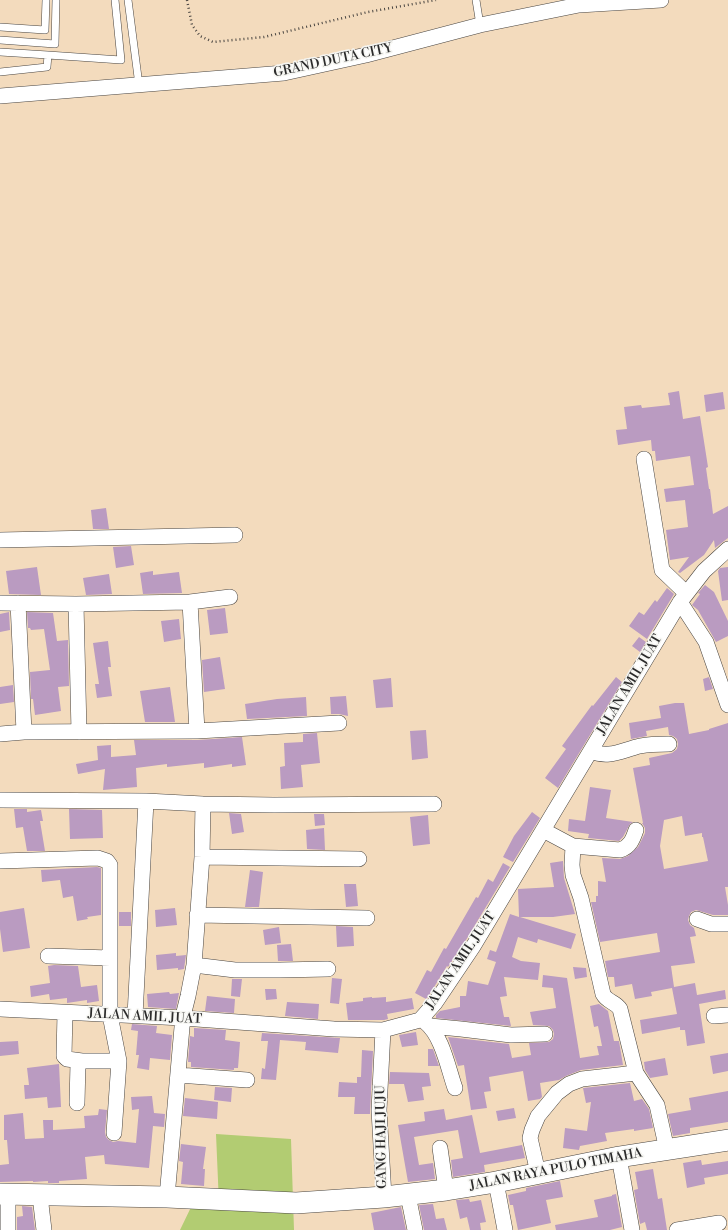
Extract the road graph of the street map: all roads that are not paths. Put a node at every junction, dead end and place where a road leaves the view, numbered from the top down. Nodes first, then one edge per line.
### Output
1 (46, 0) edge
2 (56, 0) edge
3 (115, 0) edge
4 (128, 0) edge
5 (476, 0) edge
6 (662, 0) edge
7 (578, 2) edge
8 (480, 24) junction
9 (0, 27) edge
10 (0, 40) edge
11 (0, 52) edge
12 (48, 55) junction
13 (0, 72) edge
14 (138, 85) junction
15 (0, 96) edge
16 (644, 459) dead end
17 (235, 535) dead end
18 (0, 540) edge
19 (728, 549) edge
20 (230, 597) dead end
21 (683, 597) junction
22 (190, 602) junction
23 (0, 603) edge
24 (18, 603) junction
25 (76, 604) junction
26 (728, 705) edge
27 (339, 723) dead end
28 (197, 731) junction
29 (24, 732) junction
30 (79, 732) junction
31 (0, 734) edge
32 (669, 744) dead end
33 (591, 750) junction
34 (0, 800) edge
35 (146, 801) junction
36 (203, 804) junction
37 (434, 804) dead end
38 (543, 830) junction
39 (636, 830) dead end
40 (573, 846) junction
41 (202, 858) junction
42 (359, 859) dead end
43 (0, 861) edge
44 (197, 915) junction
45 (367, 918) dead end
46 (697, 919) dead end
47 (728, 924) edge
48 (48, 956) dead end
49 (110, 958) junction
50 (194, 964) junction
51 (328, 968) dead end
52 (0, 1009) edge
53 (110, 1012) junction
54 (66, 1013) junction
55 (135, 1013) junction
56 (183, 1016) junction
57 (425, 1023) junction
58 (383, 1030) junction
59 (545, 1034) dead end
60 (82, 1061) junction
61 (119, 1061) junction
62 (636, 1073) junction
63 (178, 1075) junction
64 (247, 1080) dead end
65 (455, 1088) dead end
66 (77, 1103) dead end
67 (114, 1133) dead end
68 (728, 1140) edge
69 (440, 1148) dead end
70 (667, 1150) junction
71 (619, 1157) junction
72 (538, 1173) junction
73 (496, 1182) junction
74 (446, 1190) junction
75 (4, 1194) edge
76 (408, 1195) junction
77 (40, 1196) junction
78 (167, 1197) junction
79 (384, 1198) junction
80 (718, 1223) dead end
81 (8, 1230) edge
82 (44, 1230) edge
83 (415, 1230) edge
84 (505, 1230) edge
85 (632, 1230) edge
86 (677, 1230) edge

1 - 9 lane
2 - 10 lane
3 - 12 lane
4 - 14 lane
5 - 8 lane
6 - 7 street, GRAND DUTA CITY
7 - 8 street, GRAND DUTA CITY
8 - 14 street, GRAND DUTA CITY
11 - 12 lane
12 - 13 lane
14 - 15 street, GRAND DUTA CITY
16 - 21 street
17 - 18 street
19 - 21 street, JALAN AMIL JUAT
20 - 22 street
21 - 26 street
21 - 33 street, JALAN AMIL JUAT
22 - 25 street
22 - 28 street
23 - 24 street
24 - 25 street
24 - 29 street
25 - 30 street
27 - 28 street
28 - 30 street
29 - 30 street
29 - 31 street
32 - 33 street
33 - 38 street, JALAN AMIL JUAT
34 - 35 street
35 - 36 street
35 - 55 street
36 - 37 street
36 - 41 street
38 - 40 street
38 - 57 street, JALAN AMIL JUAT
39 - 40 street
40 - 62 street
41 - 42 street
41 - 44 street
43 - 49 street
44 - 45 street
44 - 50 street
46 - 47 street
48 - 49 street
49 - 53 street
50 - 51 street
50 - 56 street
52 - 54 street, JALAN AMIL JUAT
53 - 54 street, JALAN AMIL JUAT
53 - 55 street, JALAN AMIL JUAT
53 - 61 street
54 - 60 street
55 - 56 street, JALAN AMIL JUAT
56 - 58 street, JALAN AMIL JUAT
56 - 63 street
57 - 58 street, JALAN AMIL JUAT
57 - 59 street
57 - 65 street
58 - 79 street, GANG HAJI JUJU
60 - 61 street
60 - 66 street
61 - 67 street
62 - 70 street
62 - 72 street
63 - 64 street
63 - 78 street
68 - 70 street, JALAN RAYA PULO TIMAHA
69 - 74 street
70 - 71 street, JALAN RAYA PULO TIMAHA
71 - 72 street, JALAN RAYA PULO TIMAHA
71 - 85 street
72 - 73 street, JALAN RAYA PULO TIMAHA
73 - 74 street, JALAN RAYA PULO TIMAHA
73 - 84 street
74 - 76 street, JALAN RAYA PULO TIMAHA
75 - 77 street, JALAN RAYA PULO TIMAHA
75 - 81 street
76 - 79 street, JALAN RAYA PULO TIMAHA
76 - 83 street
77 - 78 street, JALAN RAYA PULO TIMAHA
77 - 82 street
78 - 79 street, JALAN RAYA PULO TIMAHA
80 - 86 street

